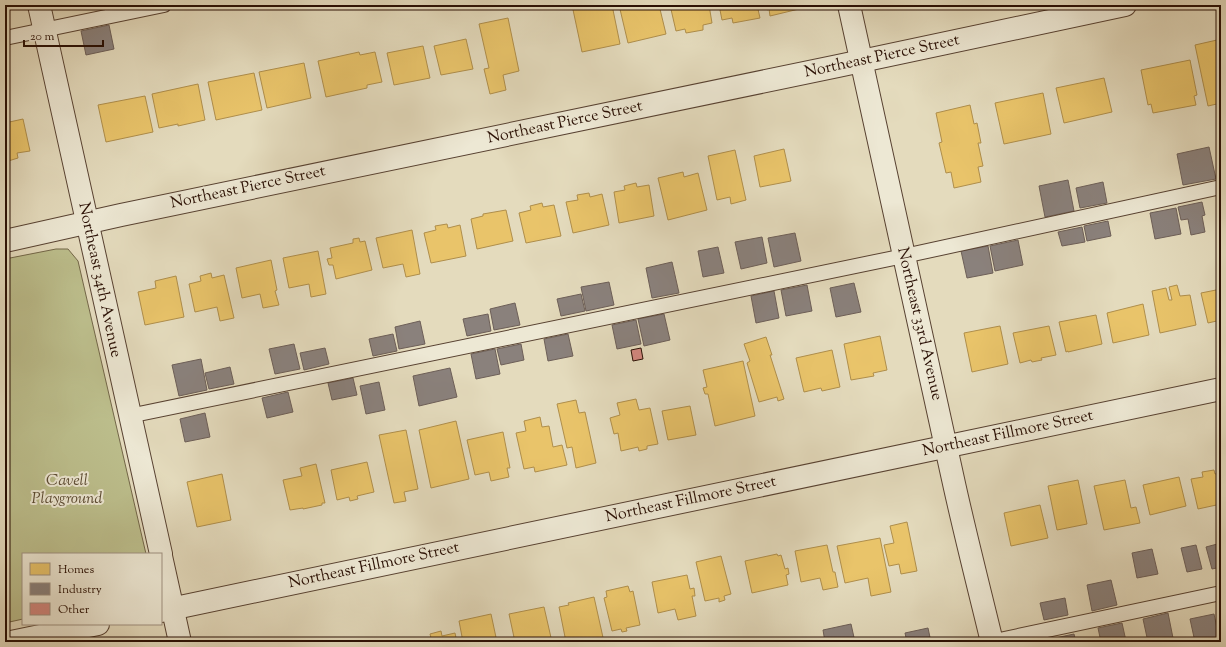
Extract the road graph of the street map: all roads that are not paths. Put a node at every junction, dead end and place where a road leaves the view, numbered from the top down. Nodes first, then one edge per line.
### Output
1 (39, 5) edge
2 (164, 5) edge
3 (849, 5) edge
4 (1125, 5) edge
5 (45, 30) junction
6 (5, 38) edge
7 (861, 61) junction
8 (1221, 187) edge
9 (86, 223) junction
10 (5, 241) edge
11 (904, 256) junction
12 (1221, 389) edge
13 (129, 416) junction
14 (947, 447) junction
15 (161, 553) edge
16 (162, 566) edge
17 (1221, 593) edge
18 (166, 610) edge
19 (93, 625) edge
20 (11, 642) edge
21 (180, 642) edge
22 (992, 642) edge

1 - 5 street, Northeast 34th Avenue
2 - 5 lane
3 - 7 street, Northeast 33rd Avenue
4 - 7 street, Northeast Pierce Street
5 - 6 lane
5 - 9 street, Northeast 34th Avenue
7 - 9 street, Northeast Pierce Street
7 - 11 street, Northeast 33rd Avenue
8 - 11 lane
9 - 10 street, Northeast Pierce Street
9 - 13 street, Northeast 34th Avenue
11 - 13 lane
11 - 14 street, Northeast 33rd Avenue
12 - 14 street, Northeast Fillmore Street
13 - 15 street, Northeast 34th Avenue
14 - 18 street, Northeast Fillmore Street
14 - 22 street, Northeast 33rd Avenue
16 - 18 street, Northeast 34th Avenue
17 - 22 lane
18 - 21 street, Northeast 34th Avenue
19 - 20 street

